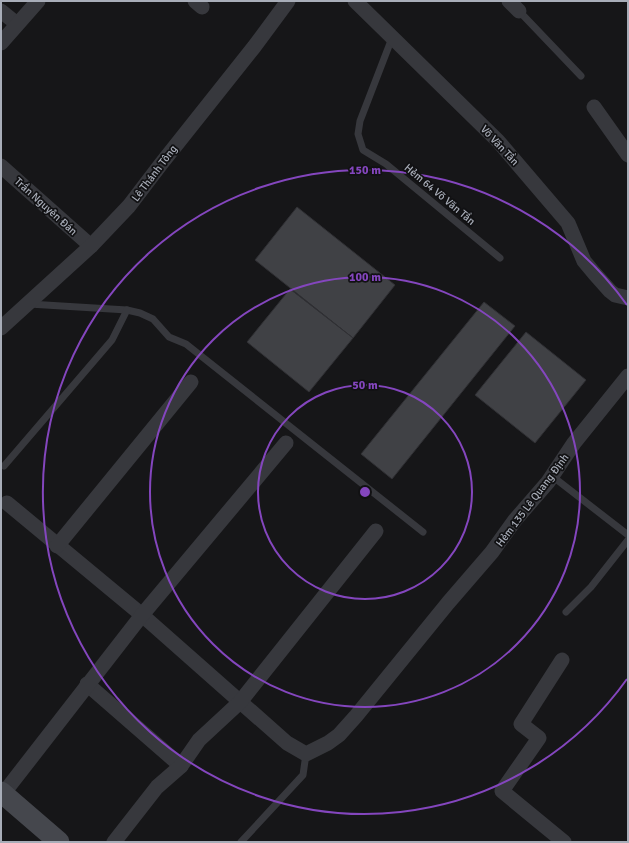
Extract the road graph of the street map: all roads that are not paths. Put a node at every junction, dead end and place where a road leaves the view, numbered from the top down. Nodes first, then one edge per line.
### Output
1 (38, 1) edge
2 (288, 1) edge
3 (356, 1) edge
4 (514, 6) edge
5 (1, 11) edge
6 (17, 24) junction
7 (392, 37) junction
8 (1, 43) edge
9 (581, 76) dead end
10 (594, 107) dead end
11 (628, 155) edge
12 (1, 166) edge
13 (91, 246) junction
14 (500, 258) dead end
15 (628, 298) edge
16 (26, 304) junction
17 (127, 310) junction
18 (1, 328) edge
19 (628, 376) edge
20 (191, 382) dead end
21 (286, 443) dead end
22 (4, 466) dead end
23 (552, 476) junction
24 (7, 503) dead end
25 (376, 531) dead end
26 (423, 532) dead end
27 (628, 535) edge
28 (628, 540) edge
29 (57, 546) junction
30 (566, 612) dead end
31 (142, 615) junction
32 (562, 660) dead end
33 (87, 684) junction
34 (240, 702) junction
35 (306, 754) junction
36 (181, 766) junction
37 (2, 793) edge
38 (59, 842) edge
39 (114, 842) edge
40 (241, 842) edge
41 (564, 842) edge

1 - 6 street
2 - 13 street, Lê Thánh Tông
3 - 7 street, Võ Văn Tần
4 - 9 lane
5 - 6 street
6 - 8 street
7 - 14 lane, Hẻm 64 Võ Văn Tần
7 - 15 street, Võ Văn Tần
10 - 11 street
12 - 13 street, Trần Nguyên Đán
13 - 16 street, Lê Thánh Tông
16 - 17 lane
16 - 18 street, Lê Thánh Tông
17 - 22 lane
17 - 26 lane
19 - 23 street, Hẻm 135 Lê Quang Định
20 - 29 street
21 - 31 street
23 - 27 lane
23 - 35 street, Hẻm 135 Lê Quang Định
24 - 29 street
25 - 34 street
28 - 30 lane
29 - 31 street
31 - 33 street
31 - 34 street
32 - 41 street
33 - 36 street
33 - 37 street
34 - 35 street
34 - 36 street
35 - 40 lane
36 - 39 street
37 - 38 main road

